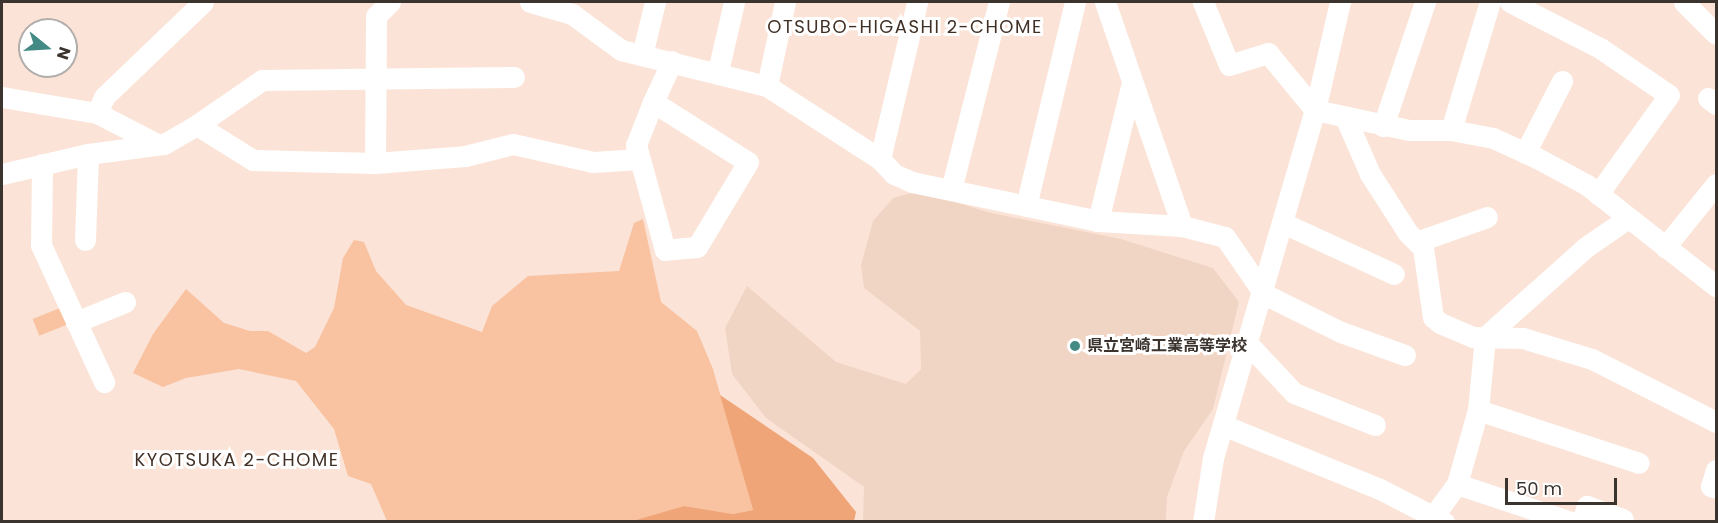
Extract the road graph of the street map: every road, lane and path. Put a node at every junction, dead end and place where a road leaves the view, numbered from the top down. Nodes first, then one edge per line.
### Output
1 (203, 2) edge
2 (390, 2) edge
3 (530, 2) edge
4 (655, 2) edge
5 (734, 2) edge
6 (785, 2) edge
7 (917, 2) edge
8 (999, 2) edge
9 (1075, 2) edge
10 (1104, 2) edge
11 (1203, 2) edge
12 (1340, 2) edge
13 (1425, 2) edge
14 (1491, 2) edge
15 (1510, 2) edge
16 (1684, 2) edge
17 (573, 8) edge
18 (1716, 34) edge
19 (642, 55) junction
20 (672, 61) junction
21 (718, 71) junction
22 (514, 77) dead end
23 (377, 79) junction
24 (1562, 81) dead end
25 (1132, 82) junction
26 (767, 86) junction
27 (2, 97) edge
28 (653, 102) junction
29 (1315, 110) junction
30 (97, 112) junction
31 (1347, 119) junction
32 (197, 125) junction
33 (1383, 126) junction
34 (1451, 130) junction
35 (155, 143) junction
36 (1525, 153) junction
37 (88, 154) junction
38 (639, 159) junction
39 (880, 159) junction
40 (375, 163) junction
41 (42, 164) junction
42 (2, 174) edge
43 (1716, 184) edge
44 (951, 190) junction
45 (1598, 194) junction
46 (1026, 206) junction
47 (1487, 217) dead end
48 (1628, 218) junction
49 (1098, 221) junction
50 (1283, 224) junction
51 (1182, 226) junction
52 (85, 240) dead end
53 (1419, 241) junction
54 (1665, 247) junction
55 (1394, 274) dead end
56 (1716, 286) edge
57 (1264, 294) junction
58 (125, 302) dead end
59 (76, 322) junction
60 (1485, 337) junction
61 (1248, 344) junction
62 (1405, 355) dead end
63 (104, 382) dead end
64 (1478, 410) junction
65 (1716, 422) edge
66 (1223, 425) junction
67 (1375, 426) dead end
68 (1639, 463) dead end
69 (1716, 470) edge
70 (1458, 484) junction
71 (1716, 488) edge
72 (1440, 518) edge
73 (1623, 519) dead end
74 (1203, 522) edge
75 (1571, 522) edge
76 (1582, 522) edge

1 - 30 street
2 - 23 street
3 - 17 street
4 - 19 street
5 - 21 street
6 - 26 street
7 - 39 street
8 - 44 street
9 - 46 street
10 - 25 street
11 - 29 street
12 - 29 street
13 - 33 street
14 - 34 street
15 - 45 street
16 - 18 street
17 - 19 street
19 - 20 street
20 - 21 street
20 - 28 street
21 - 26 street
22 - 23 street
23 - 32 street
23 - 40 street
24 - 36 street
25 - 49 street
25 - 51 street
26 - 39 street
27 - 30 street
28 - 38 street
28 - 38 street
29 - 31 street
29 - 50 street
30 - 35 street
31 - 33 street
31 - 53 street
32 - 35 street
32 - 40 street
33 - 34 street
34 - 36 street
35 - 37 street
36 - 45 street
37 - 41 street
37 - 52 street
38 - 40 street
39 - 44 street
41 - 42 street
41 - 59 street
43 - 54 street
44 - 46 street
45 - 48 street
46 - 49 street
47 - 53 street
48 - 54 street
48 - 60 street
49 - 51 street
50 - 55 street
50 - 57 street
51 - 57 street
53 - 60 street
54 - 56 street
57 - 61 street
57 - 62 street
58 - 59 street
59 - 63 street
60 - 64 street
60 - 65 street
61 - 66 street
61 - 67 street
64 - 68 street
64 - 70 street
66 - 72 street
66 - 74 street
69 - 71 street
70 - 72 street
70 - 75 street
73 - 76 street

